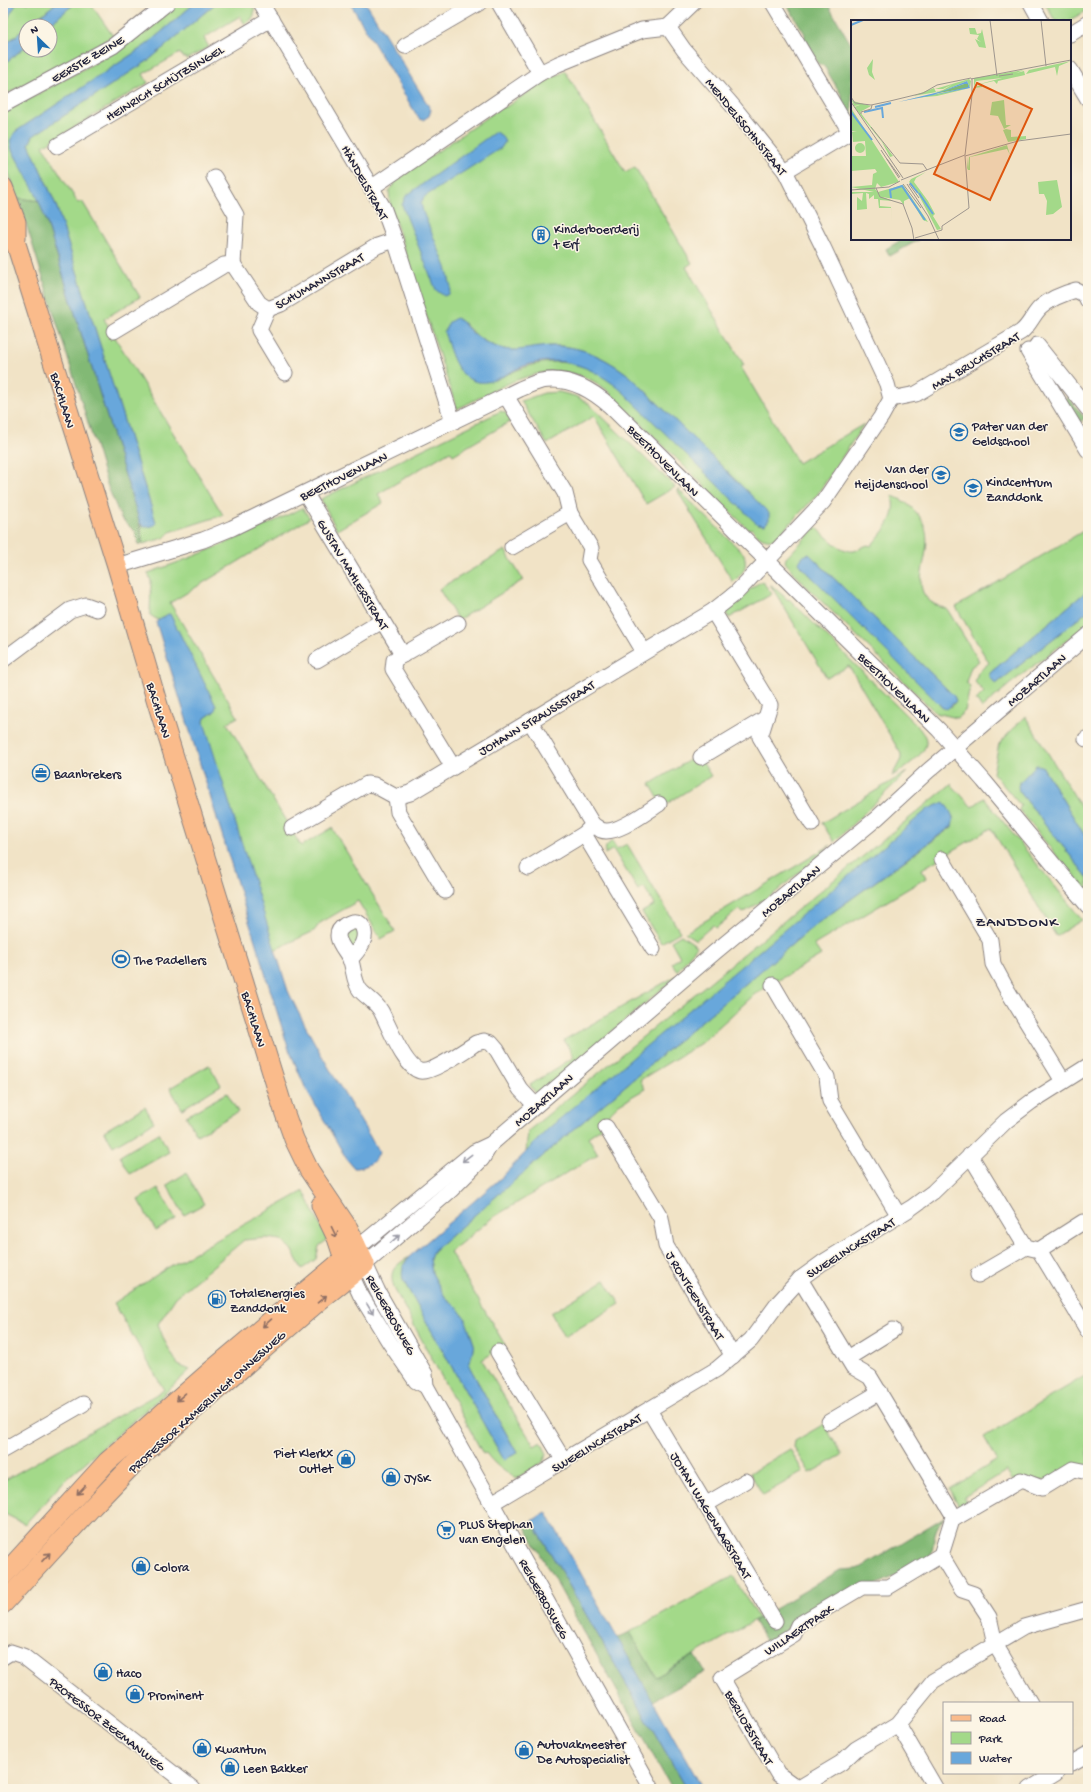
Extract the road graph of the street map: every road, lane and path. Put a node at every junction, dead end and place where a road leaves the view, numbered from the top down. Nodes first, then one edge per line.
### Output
1 (167, 3) edge
2 (261, 3) edge
3 (479, 3) edge
4 (499, 3) edge
5 (693, 3) edge
6 (773, 3) edge
7 (1031, 3) edge
8 (271, 19) junction
9 (1039, 20) edge
10 (1088, 23) edge
11 (668, 27) junction
12 (1071, 33) edge
13 (405, 46) dead end
14 (1071, 71) edge
15 (540, 73) junction
16 (1088, 99) edge
17 (3, 105) edge
18 (851, 132) edge
19 (57, 146) dead end
20 (785, 171) junction
21 (214, 177) dead end
22 (3, 187) edge
23 (371, 188) junction
24 (3, 222) edge
25 (395, 240) junction
26 (17, 247) junction
27 (233, 264) junction
28 (1088, 300) edge
29 (268, 308) junction
30 (114, 331) dead end
31 (1032, 348) dead end
32 (1047, 368) junction
33 (285, 373) dead end
34 (506, 396) junction
35 (891, 399) junction
36 (1088, 409) edge
37 (453, 422) junction
38 (1088, 450) edge
39 (306, 494) junction
40 (570, 513) junction
41 (512, 547) dead end
42 (766, 561) junction
43 (117, 566) junction
44 (97, 609) dead end
45 (713, 610) junction
46 (382, 621) junction
47 (458, 623) dead end
48 (1088, 635) edge
49 (644, 652) junction
50 (399, 658) junction
51 (3, 660) edge
52 (317, 660) dead end
53 (766, 718) junction
54 (530, 721) junction
55 (955, 748) junction
56 (701, 757) dead end
57 (453, 767) junction
58 (396, 797) junction
59 (659, 804) dead end
60 (812, 824) dead end
61 (292, 828) dead end
62 (589, 830) junction
63 (942, 859) dead end
64 (528, 868) dead end
65 (445, 892) dead end
66 (1088, 906) edge
67 (653, 949) dead end
68 (350, 960) dead end
69 (773, 986) dead end
70 (1088, 1066) edge
71 (1064, 1081) junction
72 (535, 1105) junction
73 (606, 1127) dead end
74 (970, 1155) junction
75 (899, 1216) junction
76 (1083, 1222) dead end
77 (1033, 1248) junction
78 (355, 1261) junction
79 (978, 1275) dead end
80 (800, 1279) junction
81 (893, 1330) dead end
82 (1088, 1332) edge
83 (498, 1352) dead end
84 (733, 1356) junction
85 (848, 1358) junction
86 (880, 1392) junction
87 (83, 1404) dead end
88 (648, 1410) junction
89 (829, 1422) dead end
90 (3, 1450) edge
91 (564, 1461) junction
92 (1088, 1472) edge
93 (746, 1481) dead end
94 (492, 1503) junction
95 (706, 1505) junction
96 (955, 1518) junction
97 (941, 1555) junction
98 (3, 1576) edge
99 (3, 1604) edge
100 (1088, 1609) edge
101 (774, 1620) dead end
102 (995, 1644) junction
103 (3, 1657) edge
104 (722, 1678) joint
105 (1029, 1702) edge
106 (898, 1724) junction
107 (1088, 1754) edge
108 (1073, 1763) edge
109 (1054, 1774) edge
110 (799, 1788) edge
111 (193, 1789) edge
112 (652, 1789) edge
113 (936, 1789) edge
114 (1030, 1789) edge

1 - 17 street, EERSTE ZEINE
2 - 8 street, HÄNDELSTRAAT
3 - 13 street
4 - 15 street
5 - 11 street
6 - 18 street
7 - 9 street
8 - 19 street, HEINRICH SCHÜTZSINGEL
8 - 23 street, HÄNDELSTRAAT
10 - 12 street
11 - 15 street
11 - 20 street, MENDELSSOHNSTRAAT
14 - 16 street
15 - 23 street
18 - 20 street
20 - 35 street, MENDELSSOHNSTRAAT
21 - 27 street
22 - 26 main road, BACHLAAN
23 - 25 street, HÄNDELSTRAAT
24 - 26 main road, BACHLAAN
25 - 29 street, SCHUMANNSTRAAT
25 - 37 street, HÄNDELSTRAAT
26 - 43 main road, BACHLAAN
27 - 29 street, SCHUMANNSTRAAT
27 - 30 street
28 - 35 street, MAX BRUCHSTRAAT
29 - 33 street
31 - 32 street, MAX BRUCHSTRAAT
32 - 36 street, MAX BRUCHSTRAAT
32 - 38 street, MAX BRUCHSTRAAT
34 - 37 street, BEETHOVENLAAN
34 - 40 street
34 - 42 street, BEETHOVENLAAN
35 - 42 street
37 - 39 street, BEETHOVENLAAN
39 - 43 street, BEETHOVENLAAN
39 - 46 street, GUSTAV MAHLERSTRAAT
40 - 41 street
40 - 49 street
42 - 45 street, JOHANN STRAUSSSTRAAT
42 - 55 street, BEETHOVENLAAN
43 - 78 main road, BACHLAAN
44 - 51 street
45 - 49 street, JOHANN STRAUSSSTRAAT
45 - 53 street
46 - 50 street, GUSTAV MAHLERSTRAAT
46 - 52 street
47 - 50 street
48 - 55 street, MOZARTLAAN
49 - 54 street, JOHANN STRAUSSSTRAAT
50 - 57 street, GUSTAV MAHLERSTRAAT
53 - 56 street
53 - 60 street
54 - 57 street, JOHANN STRAUSSSTRAAT
54 - 62 street
55 - 66 street, BEETHOVENLAAN
55 - 72 street, MOZARTLAAN
57 - 58 street, JOHANN STRAUSSSTRAAT
58 - 61 street
58 - 65 street
59 - 62 street
62 - 64 street
62 - 67 street
63 - 71 street
68 - 72 street
69 - 75 street
70 - 71 street, SWEELINCKSTRAAT
71 - 74 street, SWEELINCKSTRAAT
72 - 78 street, MOZARTLAAN
73 - 84 street, J RONTGENSTRAAT
74 - 75 street, SWEELINCKSTRAAT
74 - 77 street
75 - 80 street, SWEELINCKSTRAAT
76 - 77 street
77 - 79 street
77 - 82 street
78 - 94 street, REIGERBOSWEG
78 -> 98 main road, PROFESSOR KAMERLINGH ONNESWEG
99 -> 78 main road, PROFESSOR KAMERLINGH ONNESWEG
80 - 84 street, SWEELINCKSTRAAT
80 - 85 street
81 - 85 street
83 - 91 street
84 - 88 street, SWEELINCKSTRAAT
85 - 86 street
86 - 89 street
86 - 96 street
87 - 90 street
88 - 91 street, SWEELINCKSTRAAT
88 - 95 street, JOHAN WAGENAARSTRAAT
91 - 94 street, SWEELINCKSTRAAT
92 - 96 street
93 - 95 street
94 - 112 street, REIGERBOSWEG
95 - 101 street, JOHAN WAGENAARSTRAAT
96 - 97 street
97 - 102 street
97 - 104 street, WILLAERTPARK
100 - 102 street
102 - 105 street
102 - 106 street
103 - 111 street, PROFESSOR ZEEMANWEG
104 - 110 street, BERLIOZSTRAAT
106 - 110 street
106 - 113 street
107 - 108 street
109 - 114 street

